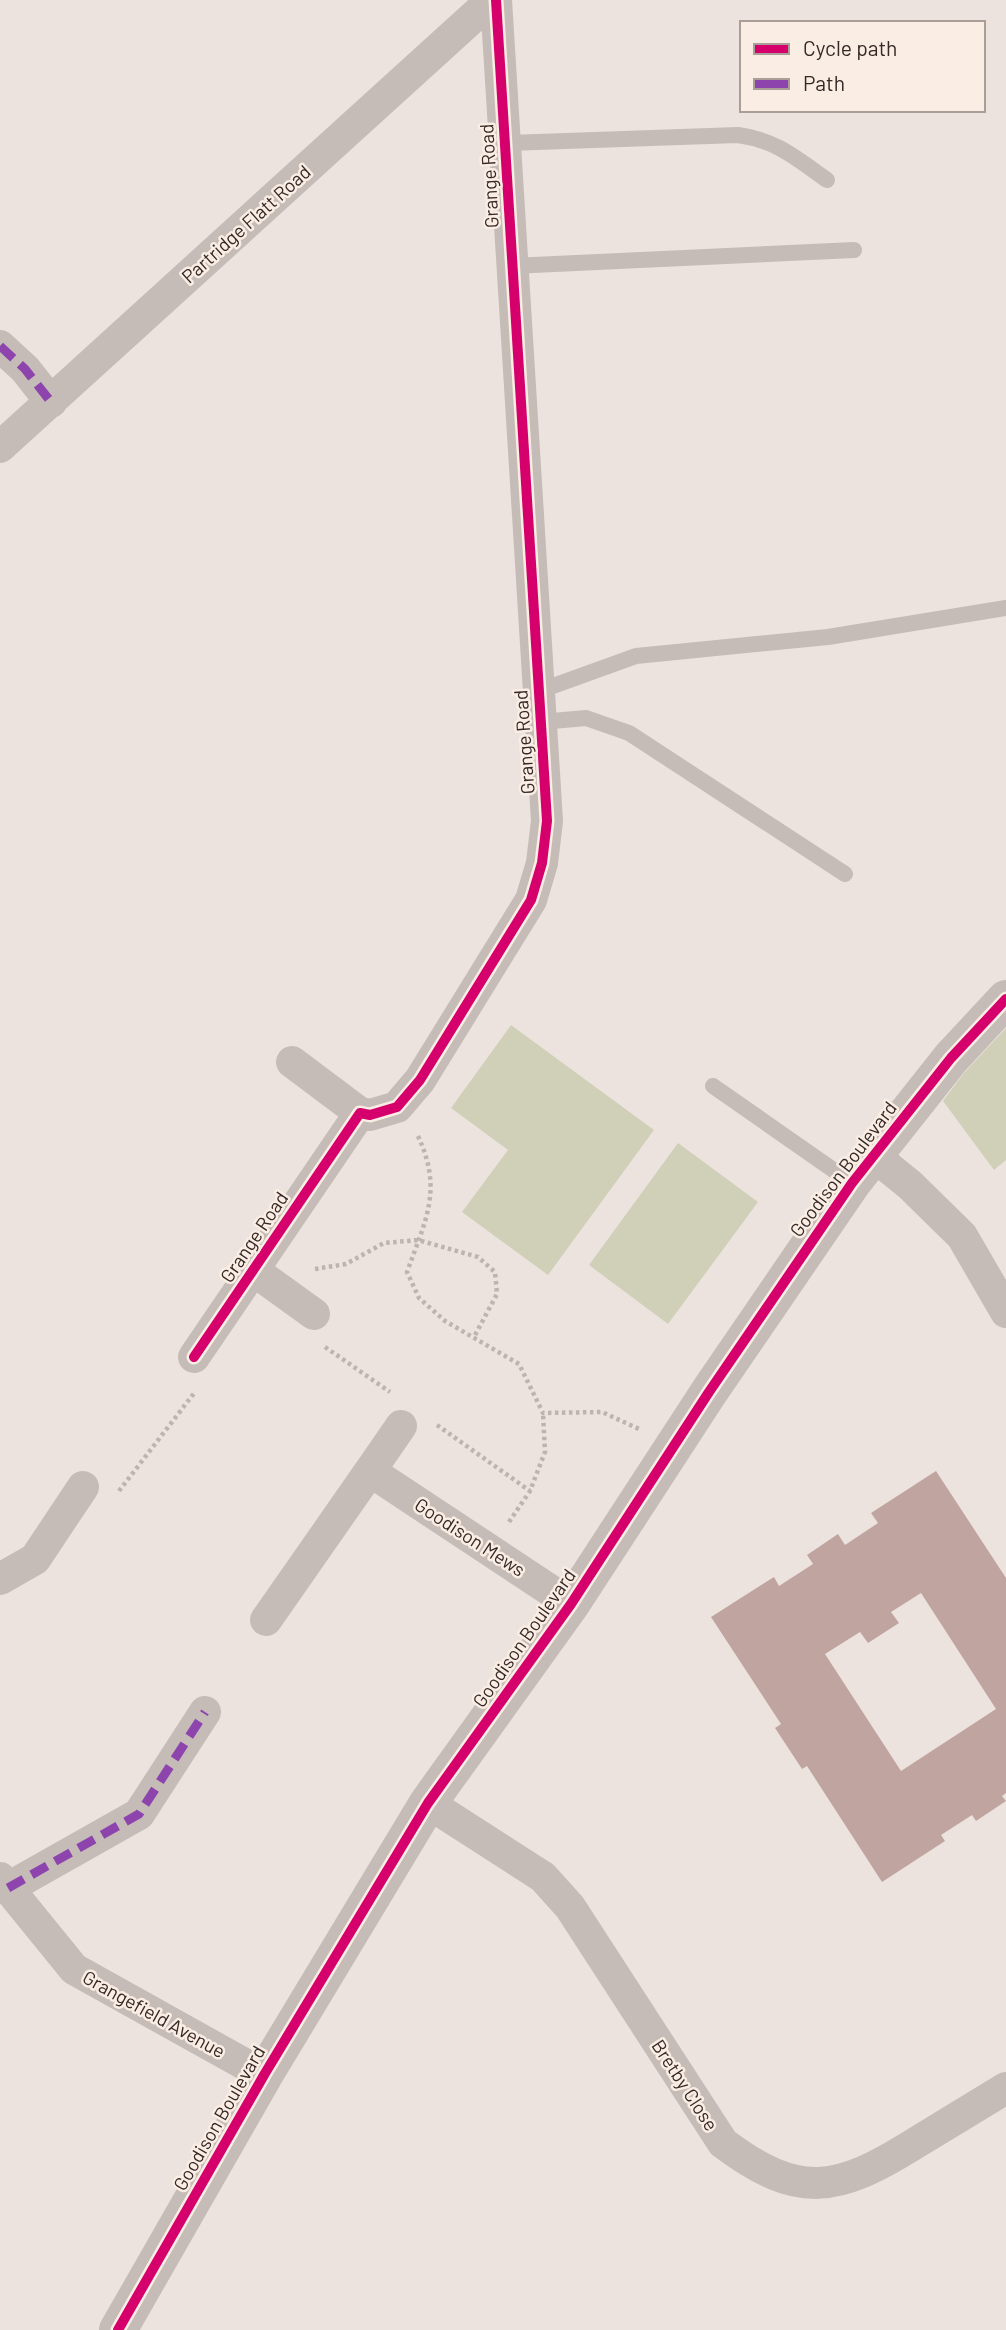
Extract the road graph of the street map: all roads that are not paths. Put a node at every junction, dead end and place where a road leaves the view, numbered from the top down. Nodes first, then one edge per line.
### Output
1 (494, 0) edge
2 (505, 143) junction
3 (827, 180) dead end
4 (854, 250) dead end
5 (512, 266) junction
6 (0, 346) edge
7 (51, 402) junction
8 (0, 447) edge
9 (1006, 608) edge
10 (539, 691) junction
11 (541, 722) junction
12 (845, 874) dead end
13 (1006, 999) edge
14 (292, 1062) dead end
15 (713, 1087) dead end
16 (360, 1112) junction
17 (863, 1169) junction
18 (253, 1270) junction
19 (1006, 1312) edge
20 (314, 1314) road end
21 (194, 1357) road end
22 (407, 1417) road end
23 (370, 1471) junction
24 (83, 1487) road end
25 (0, 1579) edge
26 (571, 1604) junction
27 (266, 1619) dead end
28 (205, 1712) dead end
29 (428, 1803) junction
30 (4, 1883) edge
31 (264, 2075) junction
32 (1006, 2088) edge
33 (118, 2330) edge

1 - 2 street, Grange Road
1 - 7 street, Partridge Flatt Road
2 - 3 lane
2 - 5 street, Grange Road
4 - 5 lane
5 - 10 street, Grange Road
6 - 7 street
7 - 8 street, Partridge Flatt Road
9 - 10 lane
10 - 11 street, Grange Road
11 - 12 lane
11 - 16 street, Grange Road
13 - 17 street, Goodison Boulevard
14 - 16 street
15 - 17 lane
16 - 18 street, Grange Road
17 - 19 street
17 - 26 street, Goodison Boulevard
18 - 20 street, Grange Road
18 - 21 street, Grange Road
22 - 23 street
23 - 26 street, Goodison Mews
23 - 27 street
24 - 25 street
26 - 29 street, Goodison Boulevard
28 - 30 street
29 - 31 street, Goodison Boulevard
29 - 32 street, Bretby Close
30 - 31 street, Grangefield Avenue
31 - 33 street, Goodison Boulevard

